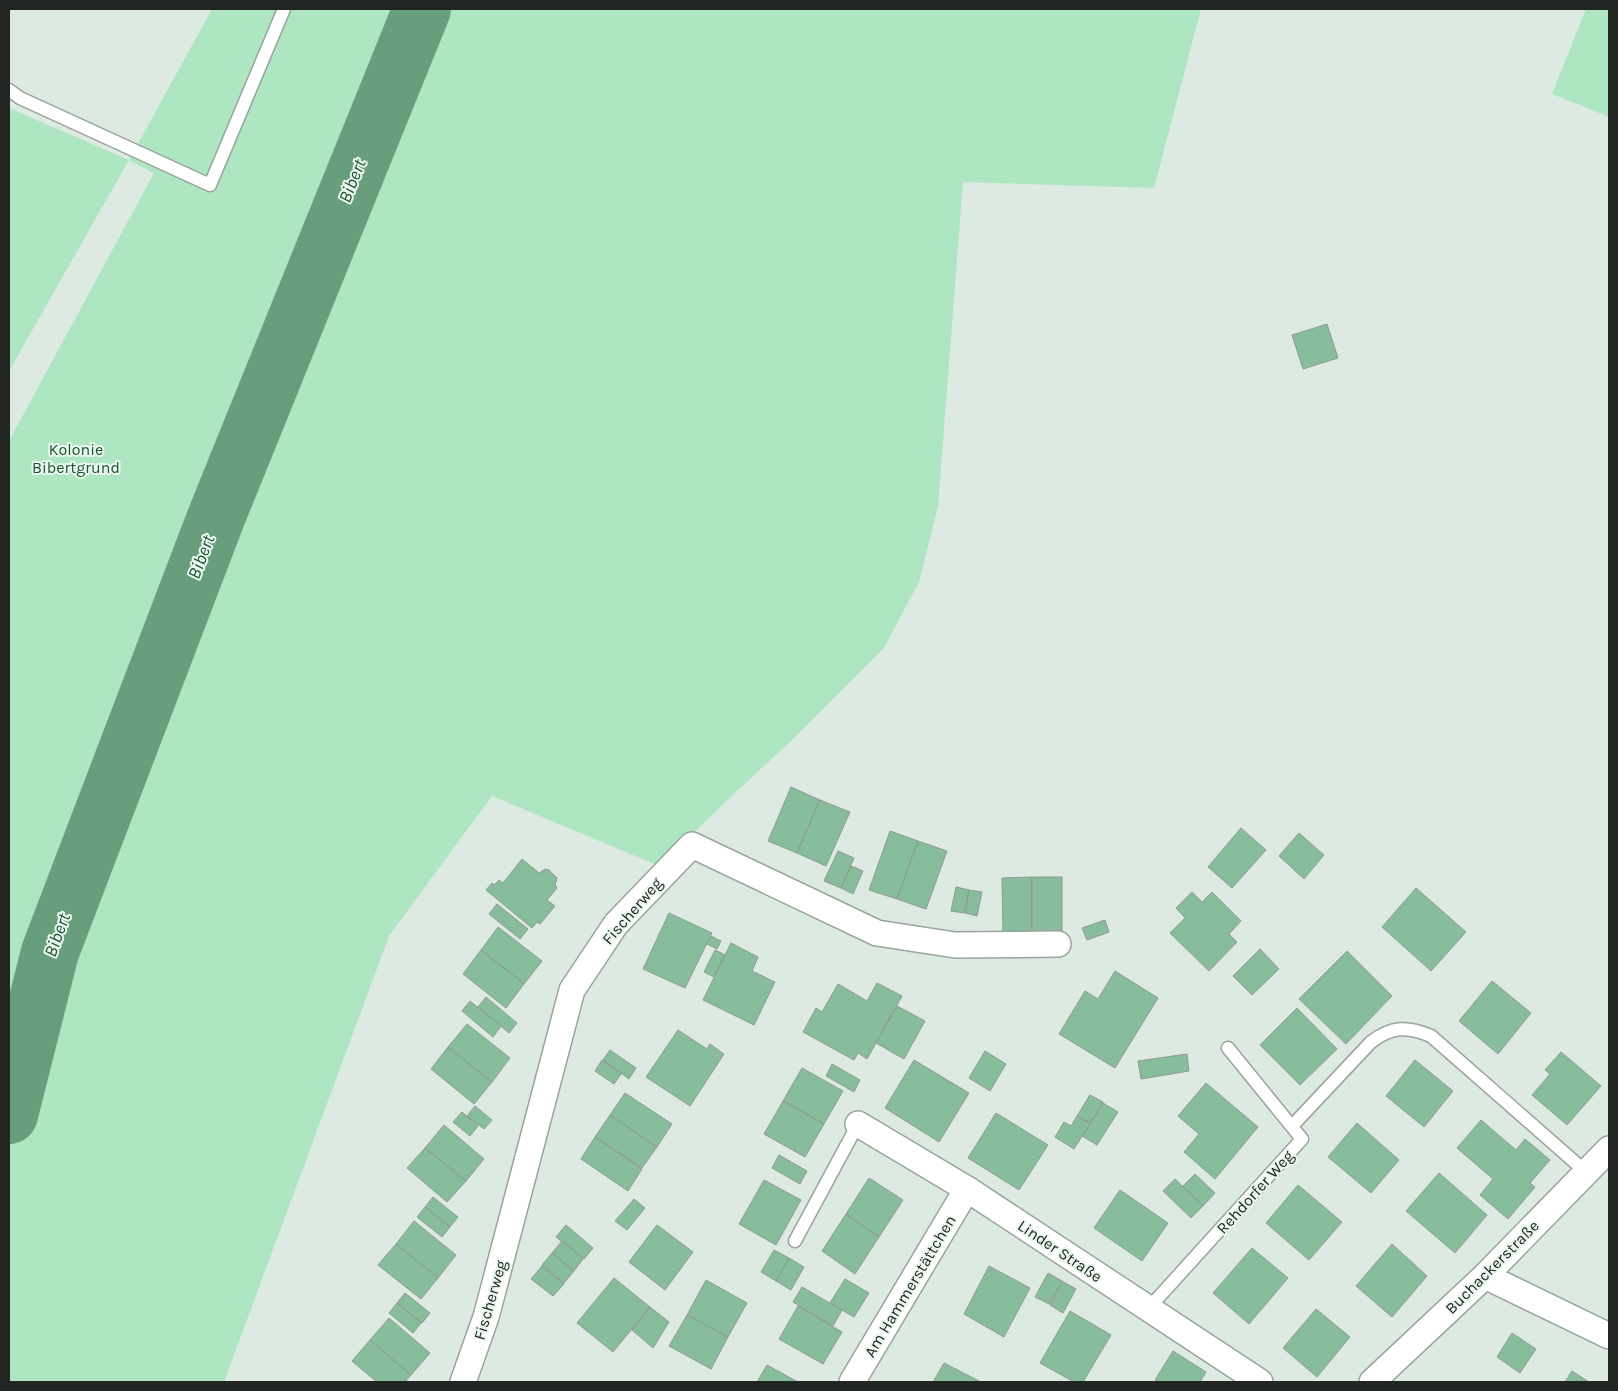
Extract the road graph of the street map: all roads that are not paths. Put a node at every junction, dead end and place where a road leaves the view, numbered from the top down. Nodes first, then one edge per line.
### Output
1 (284, 9) edge
2 (9, 90) edge
3 (1058, 944) dead end
4 (1228, 1048) dead end
5 (858, 1124) joint
6 (1292, 1126) junction
7 (1609, 1149) edge
8 (1586, 1172) junction
9 (968, 1189) junction
10 (795, 1241) dead end
11 (1485, 1276) junction
12 (1148, 1309) junction
13 (1609, 1336) edge
14 (463, 1382) edge
15 (852, 1382) edge
16 (1260, 1382) edge
17 (1372, 1382) edge

1 - 2 lane
3 - 14 street, Fischerweg
4 - 6 lane, Rehdorfer Weg
5 - 9 street, Linder Straße
5 - 10 lane
6 - 8 lane
6 - 12 lane, Rehdorfer Weg
7 - 8 street, Buchackerstraße
8 - 11 street, Buchackerstraße
9 - 12 street, Linder Straße
9 - 15 street, Am Hammerstättchen
11 - 13 street
11 - 17 street, Buchackerstraße
12 - 16 street, Linder Straße

